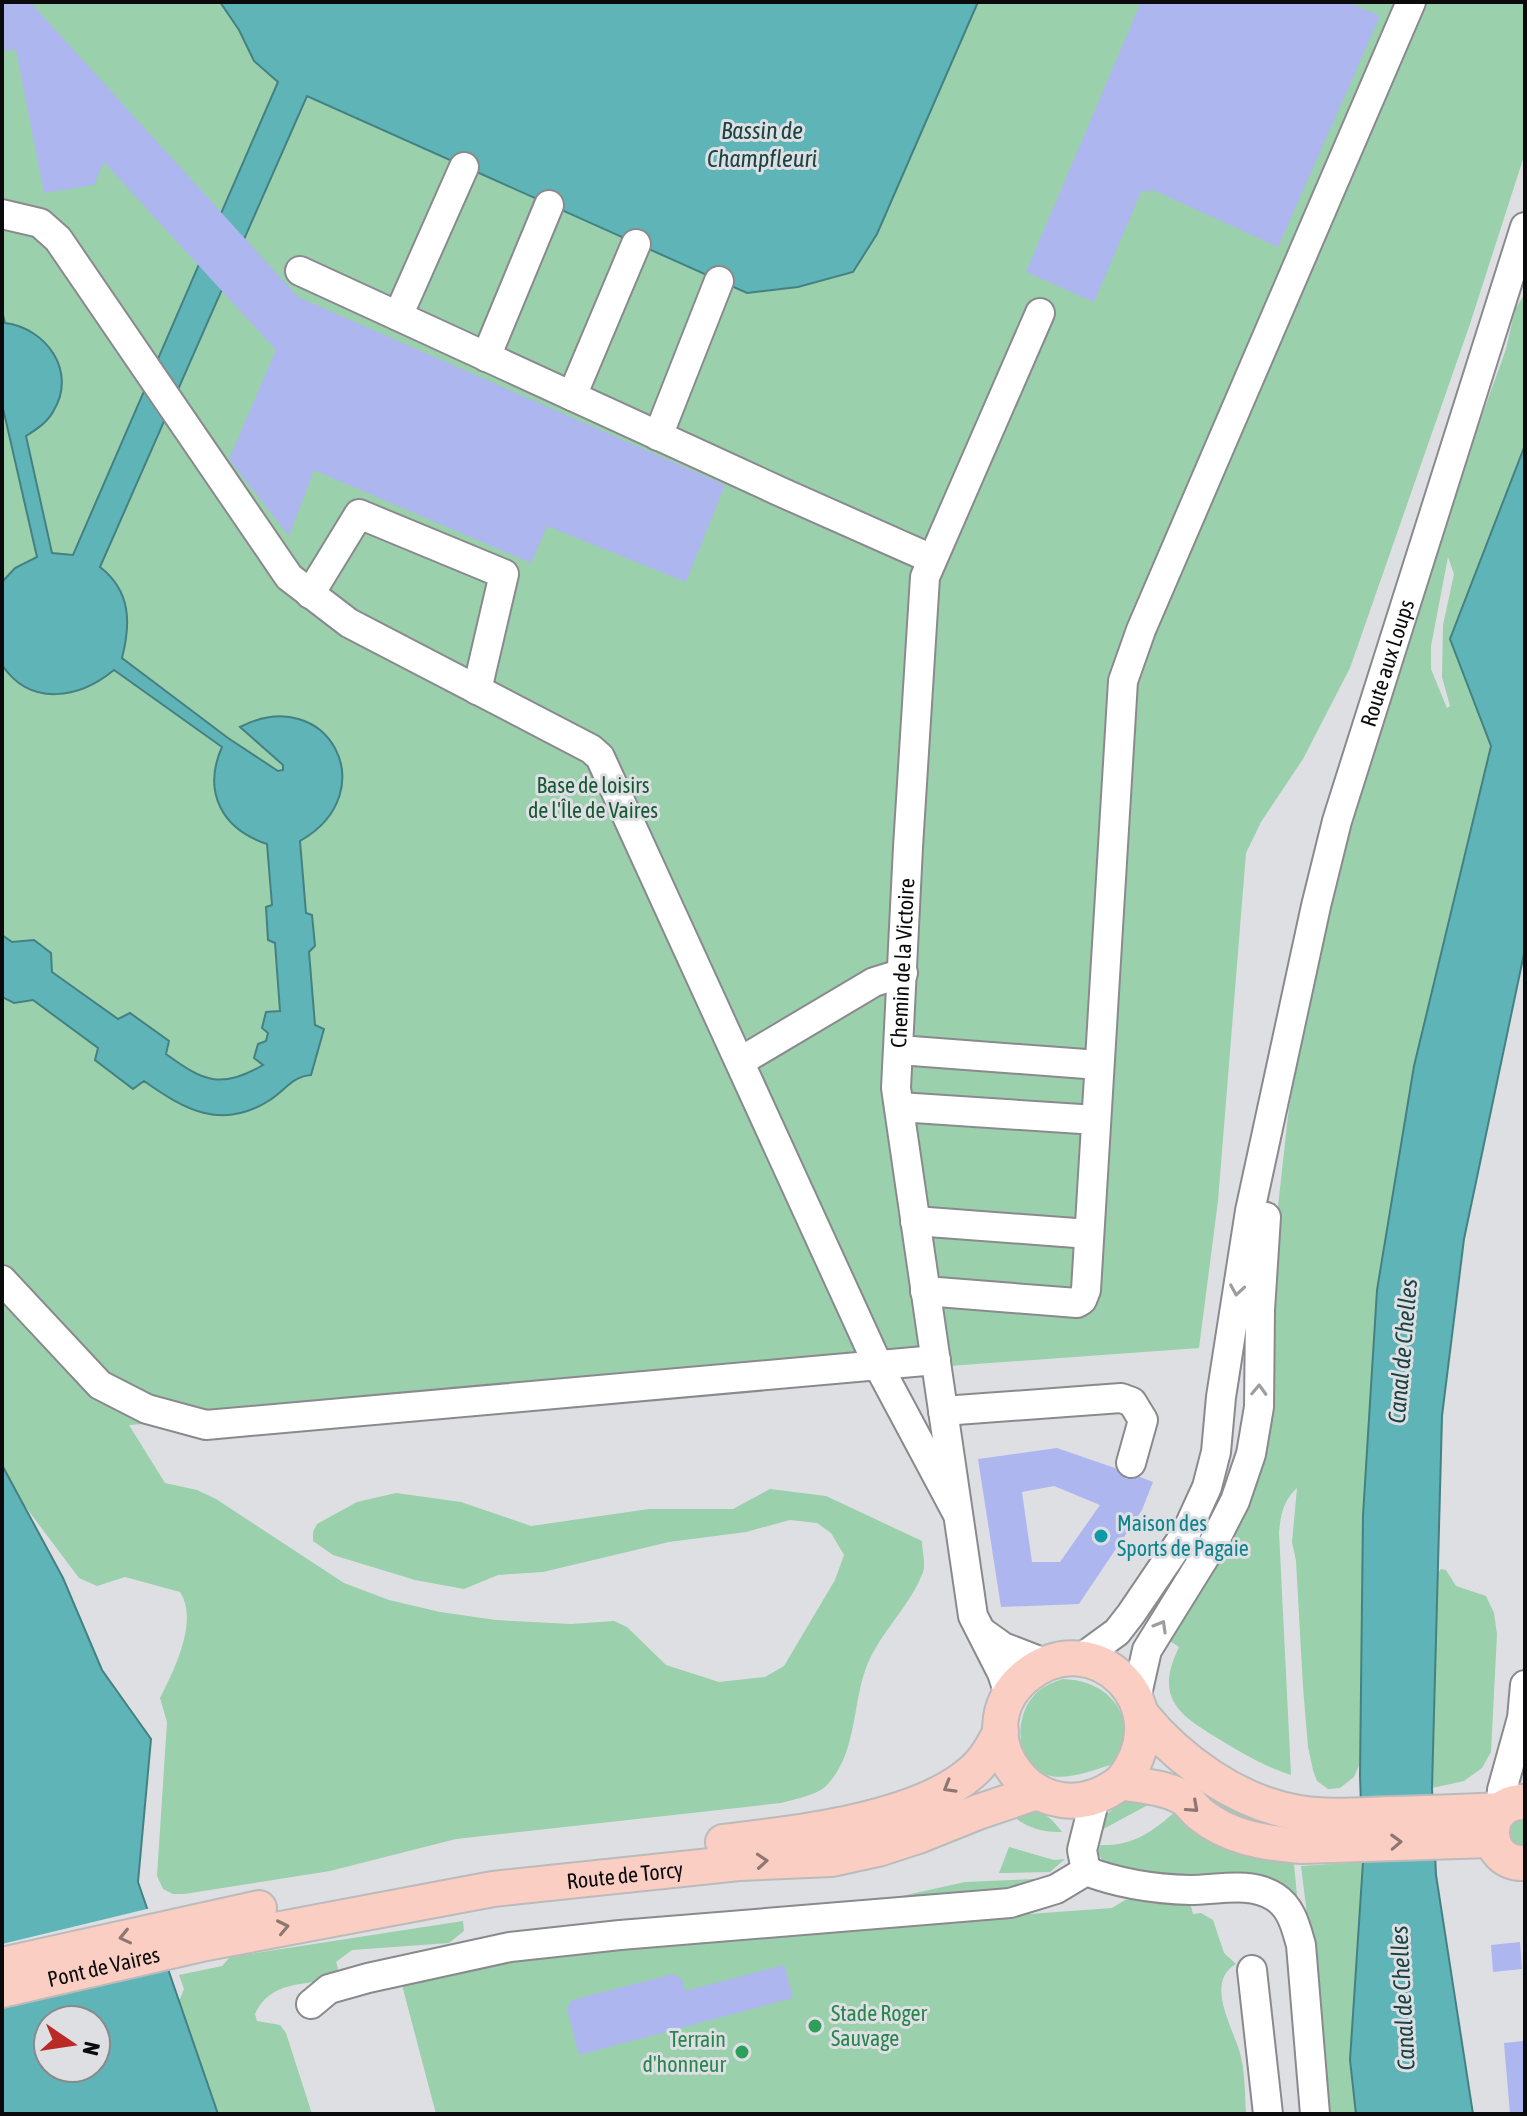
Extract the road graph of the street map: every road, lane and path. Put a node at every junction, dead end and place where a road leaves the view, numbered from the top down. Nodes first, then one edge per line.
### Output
1 (1411, 2) edge
2 (464, 167) dead end
3 (549, 205) dead end
4 (2, 214) edge
5 (1525, 227) edge
6 (636, 244) dead end
7 (300, 271) dead end
8 (719, 281) dead end
9 (1040, 313) dead end
10 (398, 316) junction
11 (486, 357) junction
12 (572, 396) junction
13 (658, 436) junction
14 (932, 559) junction
15 (310, 594) junction
16 (477, 690) junction
17 (903, 973) junction
18 (899, 1050) junction
19 (741, 1061) junction
20 (1099, 1065) junction
21 (1275, 1104) junction
22 (899, 1107) junction
23 (1096, 1120) junction
24 (915, 1221) junction
25 (1089, 1234) junction
26 (2, 1280) edge
27 (925, 1291) junction
28 (936, 1360) junction
29 (878, 1365) junction
30 (943, 1411) junction
31 (1131, 1463) dead end
32 (957, 1513) junction
33 (981, 1632) junction
34 (1080, 1659) junction
35 (1047, 1664) junction
36 (1525, 1685) edge
37 (1010, 1697) junction
38 (1139, 1706) junction
39 (1524, 1723) edge
40 (1001, 1731) junction
41 (1108, 1790) junction
42 (1044, 1795) junction
43 (1506, 1817) edge
44 (1336, 1830) junction
45 (1084, 1861) junction
46 (1523, 1865) edge
47 (204, 1931) junction
48 (2, 1965) edge
49 (1252, 1970) dead end
50 (2, 1990) edge
51 (311, 2004) dead end
52 (1268, 2114) edge
53 (1315, 2114) edge

1 - 20 street
2 - 10 street
3 - 11 street
4 - 15 street
5 - 21 street, Route aux Loups
6 - 12 street
7 - 10 street
8 - 13 street
9 - 14 street, Chemin de la Victoire
10 - 11 street
11 - 12 street
12 - 13 street
13 - 14 street
14 - 17 street, Chemin de la Victoire
15 - 16 street
15 - 16 street
16 - 19 street
17 - 18 street, Chemin de la Victoire
17 - 19 street
18 - 20 street
18 - 22 street, Chemin de la Victoire
19 - 29 street
20 - 23 street
21 -> 34 street
38 -> 21 street
22 - 23 street
22 - 24 street, Chemin de la Victoire
23 - 25 street
24 - 25 street
24 - 27 street, Chemin de la Victoire
25 - 27 street
26 - 29 street
27 - 28 street, Chemin de la Victoire
28 - 29 street
28 - 30 street, Chemin de la Victoire
29 - 32 street
30 - 31 street
30 - 32 street, Chemin de la Victoire
32 - 33 street, Chemin de la Victoire
33 - 35 street
33 - 37 street, Chemin de la Victoire
34 - 35 main road
34 - 38 main road
35 - 37 main road
36 - 39 street
37 - 40 main road
38 - 41 main road
38 - 44 main road
39 - 43 street
40 - 42 main road
40 -> 47 main road, Route de Torcy
41 - 42 main road
41 -> 44 main road
41 - 45 street
42 - 45 street
47 -> 42 main road, Route de Torcy
43 - 44 main road
43 - 46 main road
45 - 51 street
45 - 53 street
47 -> 48 main road, Pont de Vaires
47 - 50 main road, Pont de Vaires
49 - 52 street

